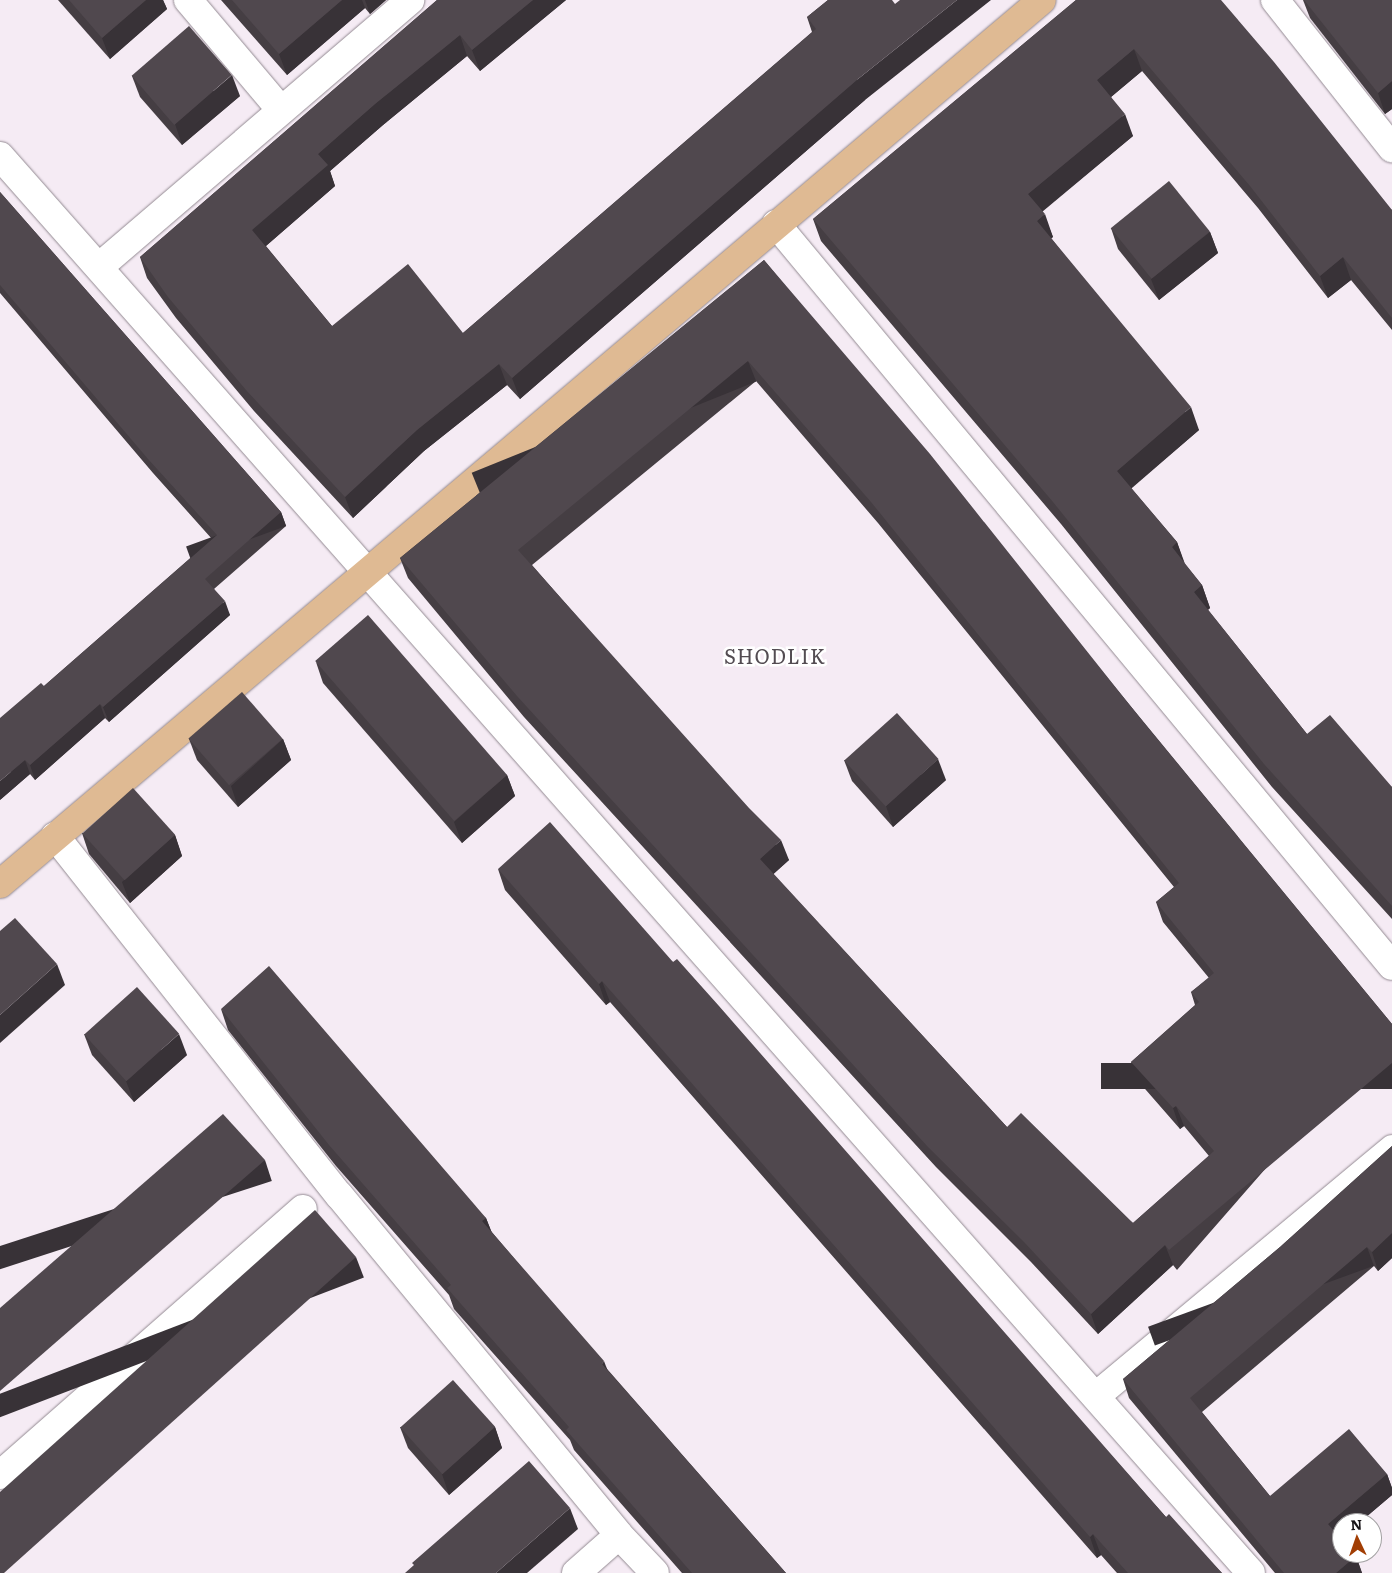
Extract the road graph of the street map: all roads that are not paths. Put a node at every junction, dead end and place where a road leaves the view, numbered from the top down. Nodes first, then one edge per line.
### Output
1 (188, 0) edge
2 (410, 0) edge
3 (1042, 0) edge
4 (1275, 0) edge
5 (280, 109) junction
6 (1392, 148) edge
7 (0, 156) edge
8 (776, 224) junction
9 (99, 267) junction
10 (368, 570) junction
11 (55, 836) junction
12 (0, 884) edge
13 (1392, 966) edge
14 (1392, 1149) edge
15 (303, 1209) dead end
16 (1096, 1396) junction
17 (0, 1475) edge
18 (619, 1535) junction
19 (576, 1573) edge
20 (655, 1573) edge
21 (1251, 1573) edge

1 - 5 street
2 - 5 street
3 - 8 main road
4 - 6 street
5 - 9 street
7 - 9 street
8 - 10 main road
8 - 13 street
9 - 10 street
10 - 11 main road
10 - 16 street
11 - 12 main road
11 - 18 street
14 - 16 street
15 - 17 street
16 - 21 street
18 - 19 street
18 - 20 street

